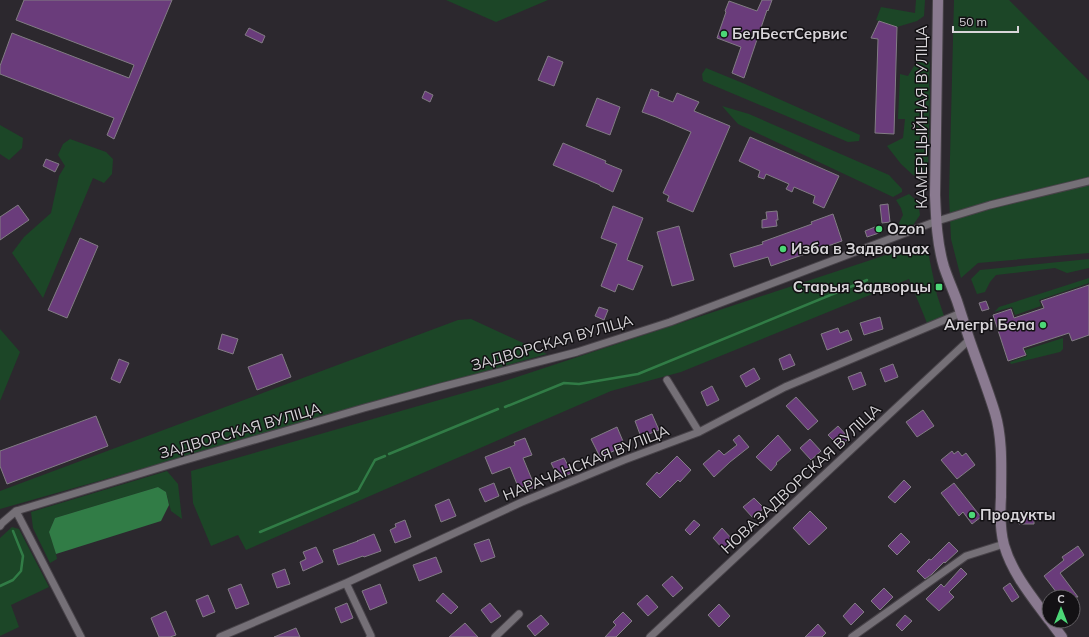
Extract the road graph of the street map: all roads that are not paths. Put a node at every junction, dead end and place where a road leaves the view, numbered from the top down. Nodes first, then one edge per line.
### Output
1 (938, 0) edge
2 (1089, 181) edge
3 (937, 221) junction
4 (960, 313) junction
5 (969, 340) junction
6 (667, 380) dead end
7 (699, 432) junction
8 (16, 511) junction
9 (0, 526) edge
10 (1004, 544) junction
11 (346, 583) junction
12 (1041, 609) edge
13 (519, 614) dead end
14 (1056, 629) edge
15 (81, 637) edge
16 (220, 637) edge
17 (370, 637) edge
18 (495, 637) edge
19 (650, 637) edge
20 (852, 637) edge
21 (1062, 637) edge

1 - 3 main road, КАМЕРЦЫЙНАЯ ВУЛІЦА
2 - 3 street, ЗАДВОРСКАЯ ВУЛІЦА
3 - 4 main road, КАМЕРЦЫЙНАЯ ВУЛІЦА
3 - 8 street, ЗАДВОРСКАЯ ВУЛІЦА
4 - 5 main road, КАМЕРЦЫЙНАЯ ВУЛІЦА
4 - 7 street, НАРАЧАНСКАЯ ВУЛІЦА
5 - 10 main road, КАМЕРЦЫЙНАЯ ВУЛІЦА
5 - 19 street, НОВАЗАДВОРСКАЯ ВУЛІЦА
6 - 7 street
7 - 11 street, НАРАЧАНСКАЯ ВУЛІЦА
8 - 9 street
8 - 15 street
10 - 12 main road, КАМЕРЦЫЙНАЯ ВУЛІЦА
10 - 20 street
11 - 16 street, НАРАЧАНСКАЯ ВУЛІЦА
11 - 17 street
13 - 18 street
14 - 21 main road, КАМЕРЦЫЙНАЯ ВУЛІЦА

